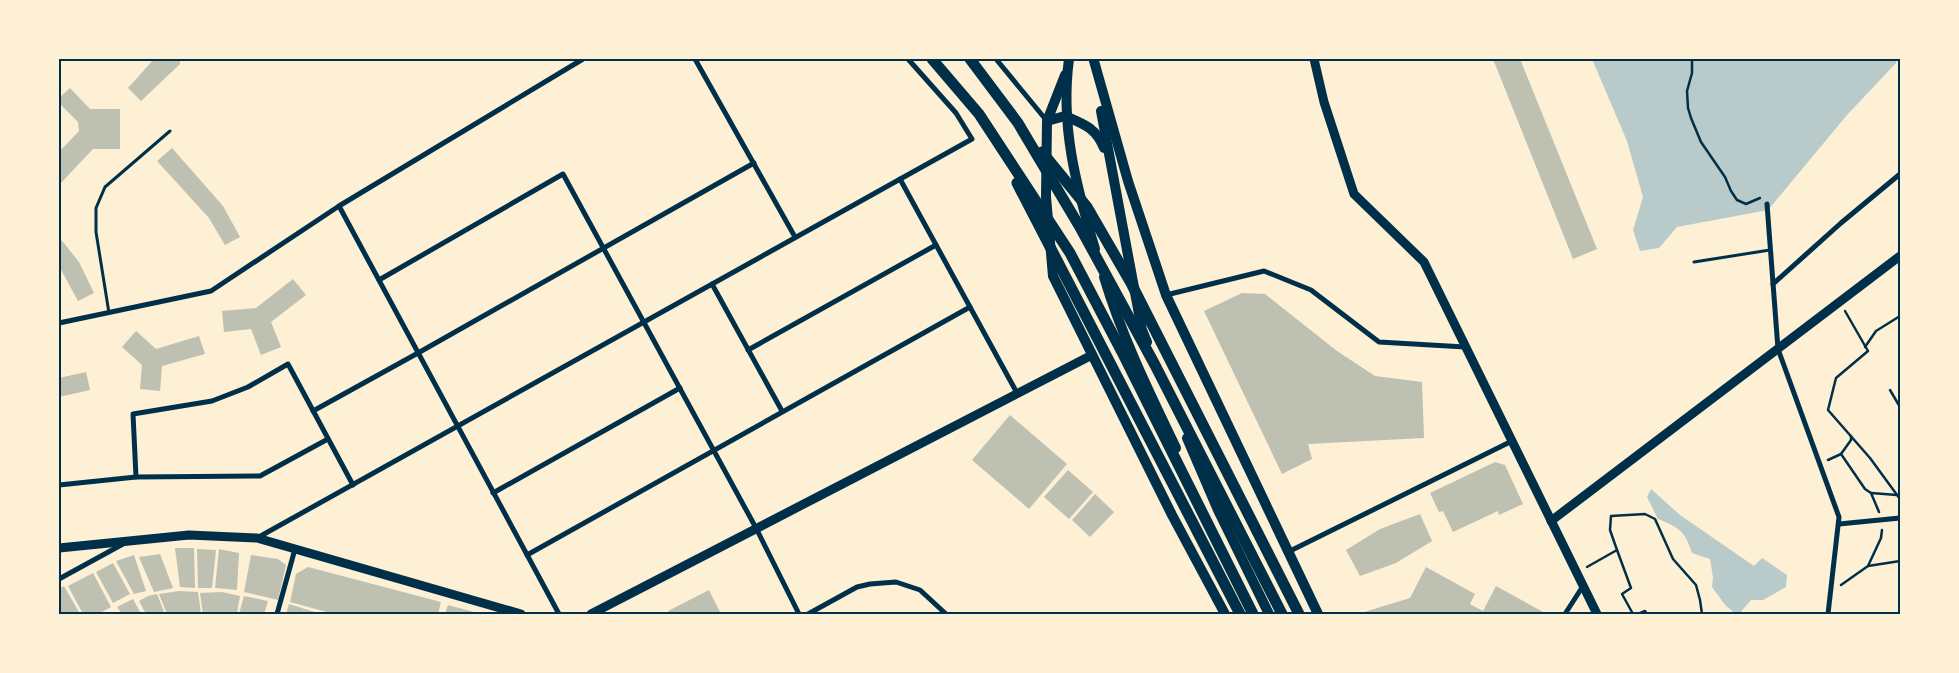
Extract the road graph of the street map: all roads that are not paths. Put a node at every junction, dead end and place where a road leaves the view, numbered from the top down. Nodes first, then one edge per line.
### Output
1 (583, 59) edge
2 (696, 59) edge
3 (908, 59) edge
4 (932, 59) edge
5 (970, 59) edge
6 (996, 59) edge
7 (1314, 59) edge
8 (1094, 60) edge
9 (1069, 62) edge
10 (979, 114) junction
11 (1066, 116) junction
12 (1047, 122) junction
13 (1018, 123) junction
14 (170, 131) dead end
15 (754, 163) junction
16 (1112, 168) junction
17 (1900, 174) edge
18 (900, 179) junction
19 (1767, 204) road end
20 (339, 206) junction
21 (795, 237) junction
22 (936, 245) junction
23 (603, 247) junction
24 (1770, 250) junction
25 (1900, 256) edge
26 (1694, 262) dead end
27 (379, 280) junction
28 (712, 284) junction
29 (1773, 284) junction
30 (1166, 295) junction
31 (970, 307) junction
32 (109, 314) junction
33 (644, 322) junction
34 (59, 323) edge
35 (1465, 347) junction
36 (1778, 349) junction
37 (748, 350) junction
38 (418, 353) junction
39 (1092, 354) junction
40 (680, 388) junction
41 (1017, 393) junction
42 (313, 411) junction
43 (782, 411) junction
44 (458, 426) junction
45 (328, 439) junction
46 (1512, 441) junction
47 (714, 451) junction
48 (136, 478) junction
49 (59, 485) edge
50 (353, 485) junction
51 (493, 493) junction
52 (1900, 518) edge
53 (1550, 521) junction
54 (1839, 524) junction
55 (756, 528) junction
56 (257, 538) junction
57 (126, 542) junction
58 (59, 548) edge
59 (295, 549) junction
60 (1288, 552) junction
61 (527, 555) junction
62 (59, 579) edge
63 (1584, 586) junction
64 (277, 614) edge
65 (521, 614) edge
66 (559, 614) edge
67 (590, 614) edge
68 (800, 614) edge
69 (808, 614) edge
70 (946, 614) edge
71 (1225, 614) edge
72 (1240, 614) edge
73 (1252, 614) edge
74 (1259, 614) edge
75 (1269, 614) edge
76 (1282, 614) edge
77 (1299, 614) edge
78 (1318, 614) edge
79 (1565, 614) edge
80 (1598, 614) edge
81 (1828, 614) edge

1 - 20 street
2 - 15 street
3 - 18 street
4 - 10 highway
5 - 13 highway
6 - 12 street
7 - 35 street
8 - 16 main road
8 - 30 main road
9 - 11 main road
9 - 12 main road
10 - 72 highway
10 - 73 highway
11 - 12 main road
11 - 16 main road
11 - 74 main road
12 - 39 main road
13 - 76 highway
13 - 77 highway
14 - 32 lane
15 - 21 street
15 - 23 street
16 - 75 main road
17 - 29 street
18 - 21 street
18 - 22 street
19 - 24 street
20 - 27 street
20 - 32 street
21 - 28 street
22 - 31 street
22 - 37 street
23 - 27 street
23 - 33 street
23 - 38 street
24 - 26 lane
24 - 29 street
25 - 36 street
27 - 38 street
28 - 33 street
28 - 37 street
29 - 36 street
30 - 35 street
30 - 60 main road
31 - 41 street
31 - 43 street
32 - 34 street
33 - 40 street
33 - 44 street
35 - 46 street
36 - 53 street
36 - 54 street
37 - 43 street
38 - 42 street
38 - 44 street
39 - 41 street
39 - 71 main road
40 - 47 street
40 - 51 street
41 - 55 street
42 - 45 street
42 - 48 street
43 - 47 street
44 - 50 street
44 - 51 street
45 - 48 street
45 - 50 street
46 - 53 street
46 - 60 street
47 - 55 street
47 - 61 street
48 - 49 street
50 - 56 street
51 - 61 street
52 - 54 street
53 - 63 street
54 - 81 street
55 - 67 street
55 - 68 street
56 - 57 street
56 - 59 street
57 - 58 street
57 - 62 street
59 - 64 street
59 - 65 street
60 - 78 main road
61 - 66 street
63 - 79 street
63 - 80 street
69 - 70 street

